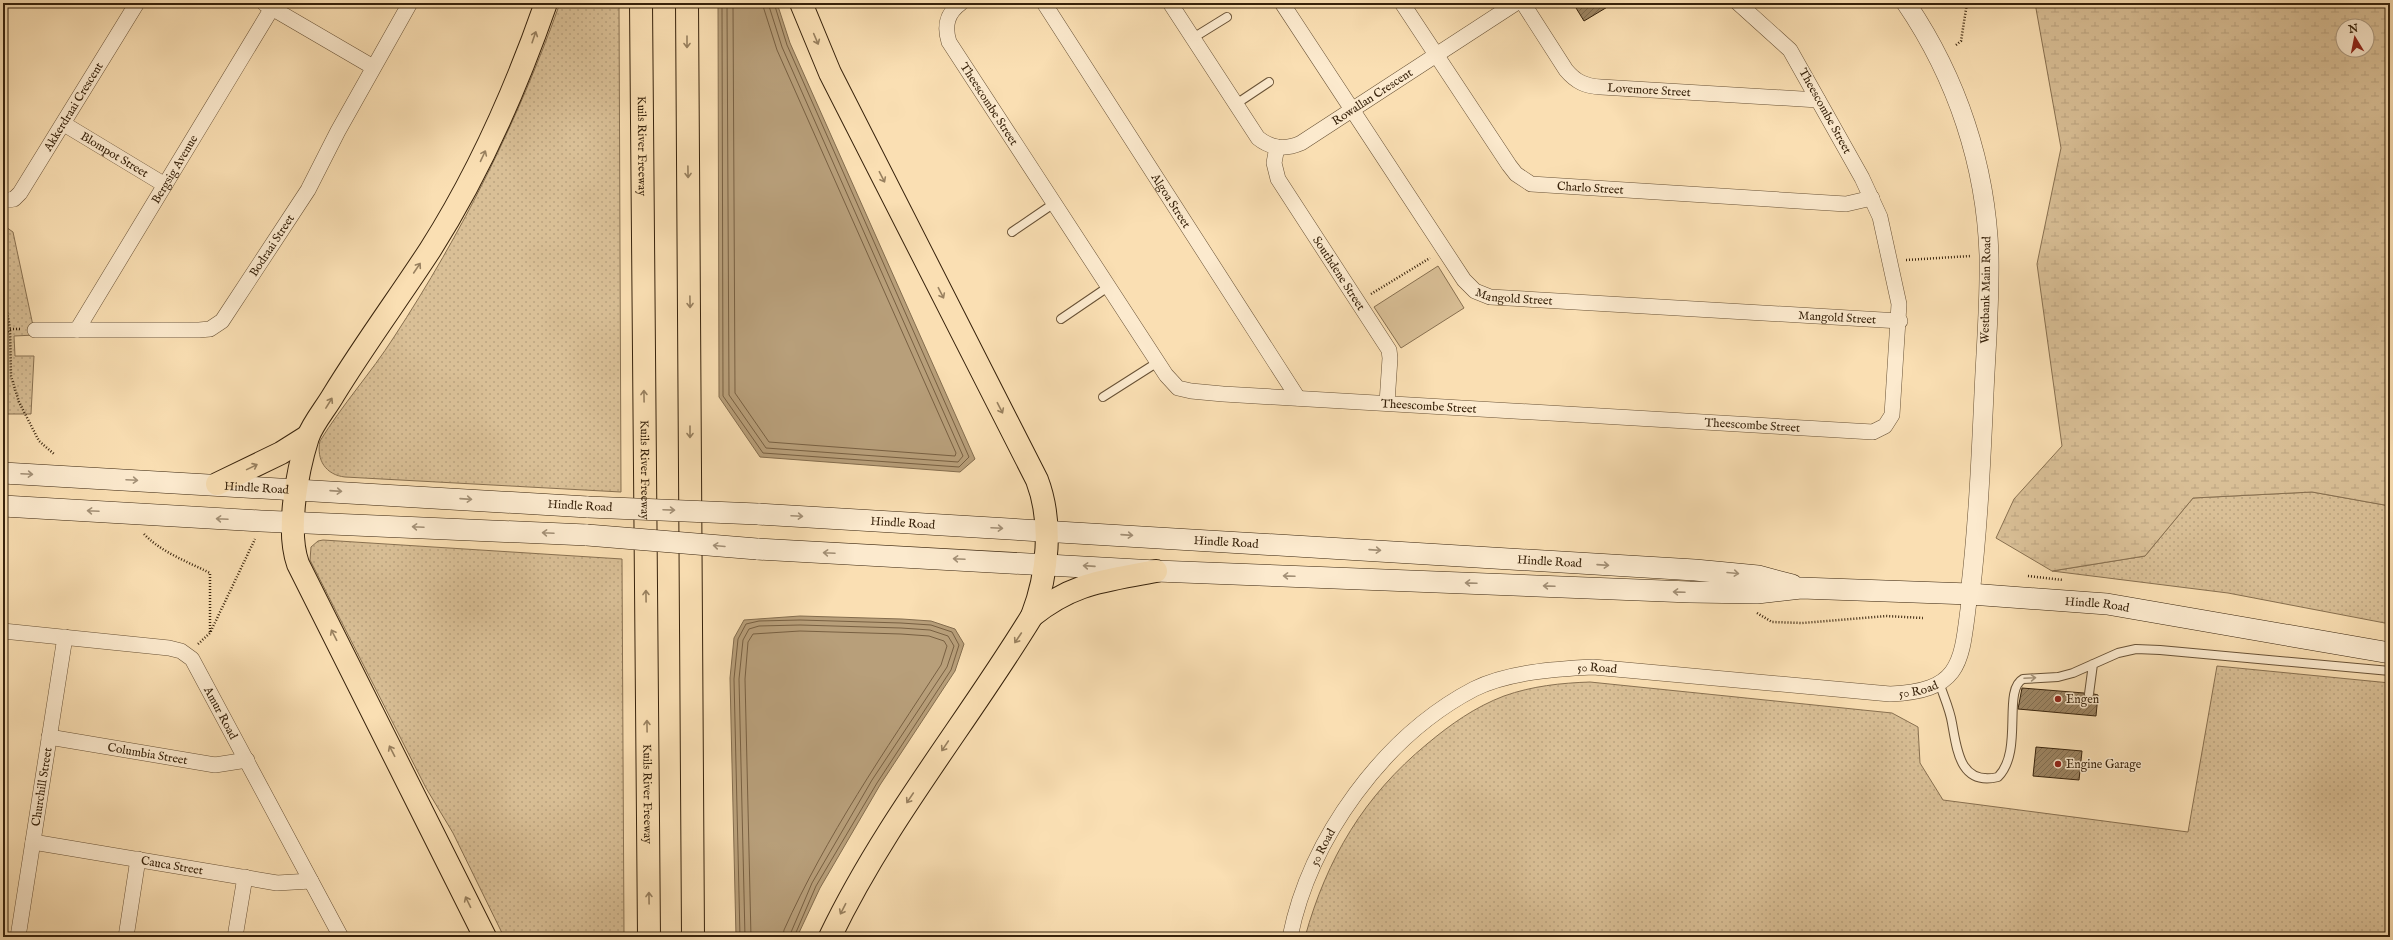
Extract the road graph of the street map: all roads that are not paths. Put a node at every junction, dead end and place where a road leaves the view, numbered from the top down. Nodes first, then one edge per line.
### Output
1 (137, 3) edge
2 (410, 3) edge
3 (546, 3) edge
4 (641, 3) edge
5 (687, 3) edge
6 (801, 3) edge
7 (961, 3) edge
8 (1044, 3) edge
9 (1170, 3) edge
10 (1282, 3) edge
11 (1402, 3) edge
12 (1516, 3) edge
13 (1523, 3) edge
14 (1738, 3) edge
15 (1906, 3) edge
16 (268, 6) edge
17 (1227, 17) dead end
18 (1193, 38) junction
19 (1436, 55) junction
20 (373, 66) junction
21 (1269, 82) dead end
22 (1818, 100) junction
23 (1236, 104) junction
24 (1352, 110) junction
25 (64, 124) junction
26 (1277, 147) junction
27 (165, 185) junction
28 (1872, 198) junction
29 (3, 201) edge
30 (1053, 204) junction
31 (1012, 232) dead end
32 (1108, 287) junction
33 (1061, 319) dead end
34 (1900, 321) junction
35 (35, 330) dead end
36 (77, 330) junction
37 (1158, 362) junction
38 (1103, 397) dead end
39 (1298, 398) junction
40 (1387, 403) junction
41 (308, 436) junction
42 (3, 473) edge
43 (217, 484) junction
44 (297, 488) junction
45 (3, 506) edge
46 (294, 522) junction
47 (1046, 530) junction
48 (1044, 564) junction
49 (1156, 571) junction
50 (1802, 588) junction
51 (1970, 594) junction
52 (1032, 616) junction
53 (3, 631) edge
54 (65, 637) junction
55 (2390, 653) edge
56 (2093, 664) junction
57 (2390, 671) edge
58 (1940, 685) junction
59 (2089, 694) dead end
60 (49, 737) junction
61 (247, 760) junction
62 (33, 842) junction
63 (138, 859) junction
64 (245, 877) junction
65 (311, 881) junction
66 (18, 937) edge
67 (126, 937) edge
68 (235, 937) edge
69 (341, 937) edge
70 (485, 937) edge
71 (649, 937) edge
72 (693, 937) edge
73 (830, 937) edge
74 (1290, 937) edge

1 - 25 street, Akkerdraai Crescent
2 - 20 street, Bodraai Street
41 -> 3 highway
71 -> 4 highway, Kuils River Freeway
5 -> 72 highway
6 -> 47 highway
7 - 30 street, Theescombe Street
8 - 39 street, Algoa Street
9 - 18 street
10 - 24 street, Mangold Street
11 - 19 street, Charlo Street
12 - 19 street, Rowallan Crescent
13 - 22 street, Lovemore Street
14 - 22 street, Theescombe Street
15 - 51 street, Westbank Main Road
16 - 20 street
16 - 27 street, Bergsig Avenue
17 - 18 lane
18 - 23 street
19 - 24 street, Rowallan Crescent
19 - 28 street, Charlo Street
20 - 36 street, Bodraai Street
21 - 23 lane
22 - 28 street, Theescombe Street
23 - 26 street
24 - 26 street, Rowallan Crescent
24 - 34 street, Mangold Street
25 - 27 street, Blompot Street
25 - 29 street, Akkerdraai Crescent
26 - 40 street, Southdene Street
27 - 36 street, Bergsig Avenue
28 - 34 street, Theescombe Street
30 - 31 lane
30 - 32 street, Theescombe Street
32 - 33 lane
32 - 37 street, Theescombe Street
34 - 40 street, Theescombe Street
35 - 36 street, Bodraai Street
37 - 38 lane
37 - 39 street, Theescombe Street
39 - 40 street, Theescombe Street
43 -> 41 highway
41 - 44 highway
42 -> 43 main road, Hindle Road
43 - 44 main road, Hindle Road
44 - 46 highway
44 -> 47 main road, Hindle Road, bridge
46 -> 45 main road, Hindle Road
48 -> 46 main road, Hindle Road, bridge
70 -> 46 highway
47 - 48 highway
47 -> 50 main road, Hindle Road
49 -> 48 main road, Hindle Road
48 - 52 highway
50 -> 49 main road, Hindle Road
49 - 52 highway
50 - 51 main road, Hindle Road
51 - 55 main road, Hindle Road
51 - 58 street, 50 Road
52 -> 73 highway
53 - 54 street
54 - 60 street, Churchill Street
54 - 61 street, Amur Road
56 - 57 lane
58 -> 56 lane
56 - 59 lane
58 - 74 street, 50 Road
60 - 61 street, Columbia Street
60 - 62 street, Churchill Street
61 - 65 street, Amur Road
62 - 63 street, Cauca Street
62 - 66 street, Churchill Street
63 - 64 street, Cauca Street
63 - 67 street
64 - 65 street, Cauca Street
64 - 68 street
65 - 69 street, Amur Road

